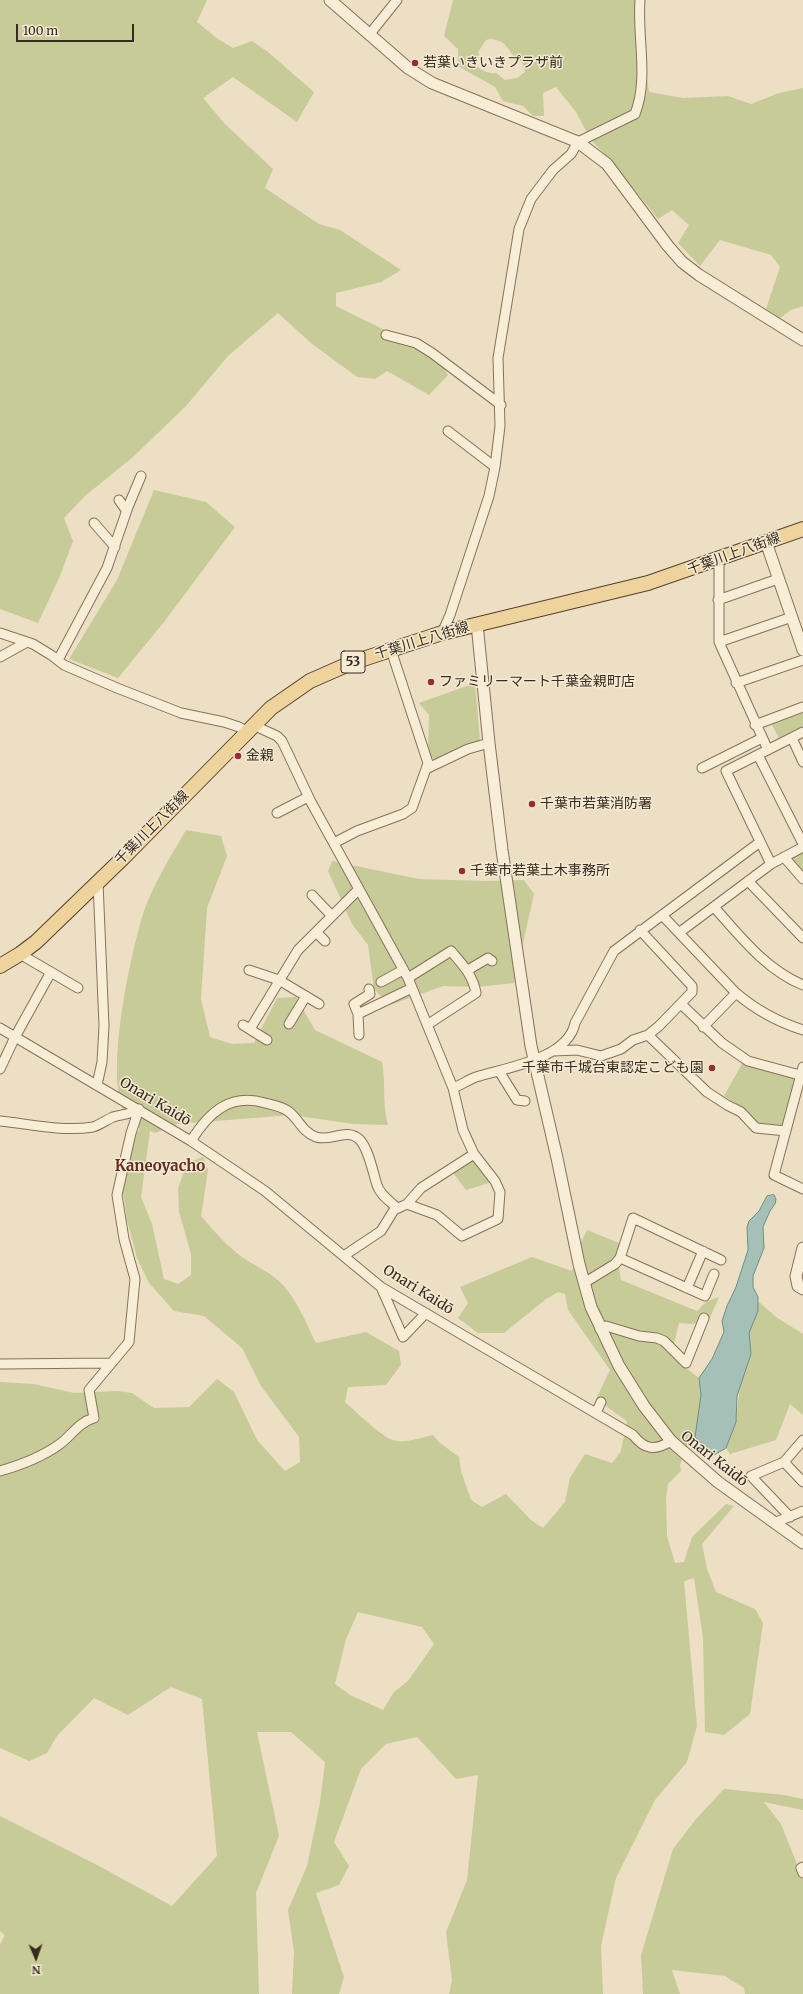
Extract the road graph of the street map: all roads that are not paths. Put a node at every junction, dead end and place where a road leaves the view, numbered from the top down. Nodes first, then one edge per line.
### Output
1 (397, 0) edge
2 (640, 0) edge
3 (333, 1) edge
4 (369, 35) junction
5 (578, 142) junction
6 (386, 335) dead end
7 (803, 340) edge
8 (501, 405) junction
9 (448, 431) dead end
10 (495, 467) junction
11 (141, 476) dead end
12 (119, 500) dead end
13 (126, 510) junction
14 (94, 523) dead end
15 (803, 529) edge
16 (766, 542) junction
17 (115, 547) junction
18 (720, 559) junction
19 (778, 579) junction
20 (718, 600) junction
21 (792, 617) junction
22 (477, 624) junction
23 (0, 633) edge
24 (442, 633) junction
25 (27, 642) junction
26 (719, 642) junction
27 (802, 644) edge
28 (391, 650) junction
29 (0, 657) edge
30 (58, 660) junction
31 (803, 660) edge
32 (736, 683) junction
33 (803, 707) edge
34 (755, 725) junction
35 (250, 728) junction
36 (803, 732) edge
37 (762, 738) junction
38 (792, 738) junction
39 (489, 743) junction
40 (768, 750) junction
41 (758, 755) junction
42 (803, 762) edge
43 (702, 768) dead end
44 (426, 769) junction
45 (308, 797) junction
46 (277, 813) dead end
47 (760, 842) junction
48 (334, 844) junction
49 (803, 845) edge
50 (784, 857) junction
51 (771, 864) junction
52 (803, 878) edge
53 (748, 881) junction
54 (98, 882) junction
55 (359, 889) junction
56 (312, 895) dead end
57 (714, 907) junction
58 (662, 915) junction
59 (332, 916) junction
60 (640, 930) junction
61 (316, 932) junction
62 (680, 932) junction
63 (803, 938) edge
64 (325, 941) dead end
65 (20, 954) junction
66 (492, 961) dead end
67 (0, 966) edge
68 (249, 970) dead end
69 (468, 970) junction
70 (51, 972) junction
71 (406, 974) junction
72 (279, 980) junction
73 (381, 982) dead end
74 (803, 985) edge
75 (78, 988) dead end
76 (369, 988) dead end
77 (412, 988) junction
78 (736, 993) junction
79 (306, 996) junction
80 (319, 1004) dead end
81 (681, 1004) junction
82 (358, 1014) junction
83 (289, 1024) dead end
84 (427, 1025) junction
85 (703, 1026) junction
86 (0, 1028) edge
87 (803, 1030) edge
88 (359, 1035) dead end
89 (648, 1035) junction
90 (15, 1037) junction
91 (267, 1040) dead end
92 (553, 1051) junction
93 (534, 1059) junction
94 (0, 1069) edge
95 (499, 1072) junction
96 (802, 1073) edge
97 (97, 1085) junction
98 (453, 1088) junction
99 (525, 1101) dead end
100 (139, 1109) junction
101 (0, 1121) edge
102 (786, 1131) junction
103 (191, 1140) junction
104 (474, 1154) junction
105 (803, 1189) edge
106 (407, 1204) junction
107 (397, 1208) junction
108 (803, 1248) edge
109 (703, 1251) junction
110 (345, 1255) junction
111 (620, 1258) junction
112 (721, 1260) dead end
113 (714, 1274) dead end
114 (584, 1283) junction
115 (381, 1287) junction
116 (687, 1288) junction
117 (803, 1289) edge
118 (426, 1313) junction
119 (704, 1318) dead end
120 (600, 1329) junction
121 (111, 1363) junction
122 (0, 1364) edge
123 (601, 1402) dead end
124 (596, 1413) junction
125 (803, 1440) edge
126 (671, 1441) junction
127 (784, 1462) junction
128 (0, 1471) edge
129 (803, 1482) edge
130 (803, 1511) edge
131 (790, 1517) junction
132 (774, 1524) junction
133 (803, 1543) edge
134 (803, 1867) edge
135 (803, 1873) edge

1 - 4 street
2 - 5 street
3 - 4 street
4 - 5 street
5 - 7 street
5 - 8 street
6 - 8 street
8 - 10 street
9 - 10 street
10 - 24 street
11 - 13 street
12 - 13 street
13 - 17 street
14 - 17 street
15 - 16 main road, 千葉川上八街線 / 53
16 - 18 main road, 千葉川上八街線 / 53
16 - 19 street
17 - 30 street
18 - 20 street
18 - 22 main road, 千葉川上八街線 / 53
19 - 20 street
19 - 21 street
20 - 26 street
21 - 26 street
21 - 27 street
22 - 24 main road, 千葉川上八街線 / 53
22 - 39 street
23 - 25 street
24 - 28 main road, 千葉川上八街線 / 53
25 - 29 street
25 - 30 street
26 - 32 street
28 - 35 main road, 千葉川上八街線 / 53
28 - 44 street
30 - 35 street
31 - 32 street
32 - 34 street
33 - 34 street
34 - 37 street
35 - 45 street
35 - 54 main road, 千葉川上八街線 / 53
36 - 38 street
37 - 40 street
37 - 43 street
38 - 40 street
38 - 42 street
39 - 44 street
39 - 93 street
40 - 41 street
41 - 47 street
41 - 49 street
44 - 48 street
45 - 46 street
45 - 48 street
47 - 51 street
47 - 58 street
48 - 55 street
49 - 50 street
50 - 51 street
50 - 52 street
51 - 53 street
53 - 57 street
53 - 63 street
54 - 65 main road, 千葉川上八街線 / 53
54 - 97 street
55 - 59 street
55 - 71 street
56 - 59 street
57 - 62 street
57 - 74 street
58 - 60 street
58 - 62 street
59 - 61 street
60 - 81 street
60 - 92 street
61 - 64 street
61 - 72 street
62 - 78 street
65 - 67 main road, 千葉川上八街線 / 53
65 - 70 street
66 - 69 street
68 - 72 street
69 - 71 street
69 - 84 street
70 - 75 street
70 - 90 street
71 - 73 street
71 - 77 street
72 - 79 street
72 - 91 street
76 - 82 street
77 - 82 street
77 - 84 street
78 - 85 street
78 - 87 street
79 - 80 street
79 - 83 street
81 - 85 street
81 - 89 street
82 - 88 street
84 - 98 street
85 - 96 street
86 - 90 street, Onari Kaidō
89 - 92 street
89 - 102 street
90 - 94 street
90 - 97 street, Onari Kaidō
92 - 93 street
93 - 95 street
93 - 114 street
95 - 98 street
95 - 99 street
96 - 102 street
97 - 100 street, Onari Kaidō
98 - 104 street
100 - 101 street
100 - 103 street, Onari Kaidō
100 - 121 street
102 - 105 street
103 - 107 street
103 - 110 street, Onari Kaidō
104 - 106 street
104 - 106 street
106 - 107 street
107 - 110 street
108 - 117 street
109 - 111 street
109 - 112 street
109 - 116 street
110 - 115 street, Onari Kaidō
111 - 114 street
111 - 116 street
113 - 116 street
114 - 120 street
115 - 118 street, Onari Kaidō
115 - 118 street
118 - 124 street, Onari Kaidō
119 - 120 street
120 - 126 street
121 - 122 street
121 - 128 street
123 - 124 street
124 - 126 street, Onari Kaidō
125 - 127 street
126 - 132 street, Onari Kaidō
127 - 129 street
127 - 131 street
130 - 131 street
131 - 132 street
132 - 133 street, Onari Kaidō
134 - 135 street

